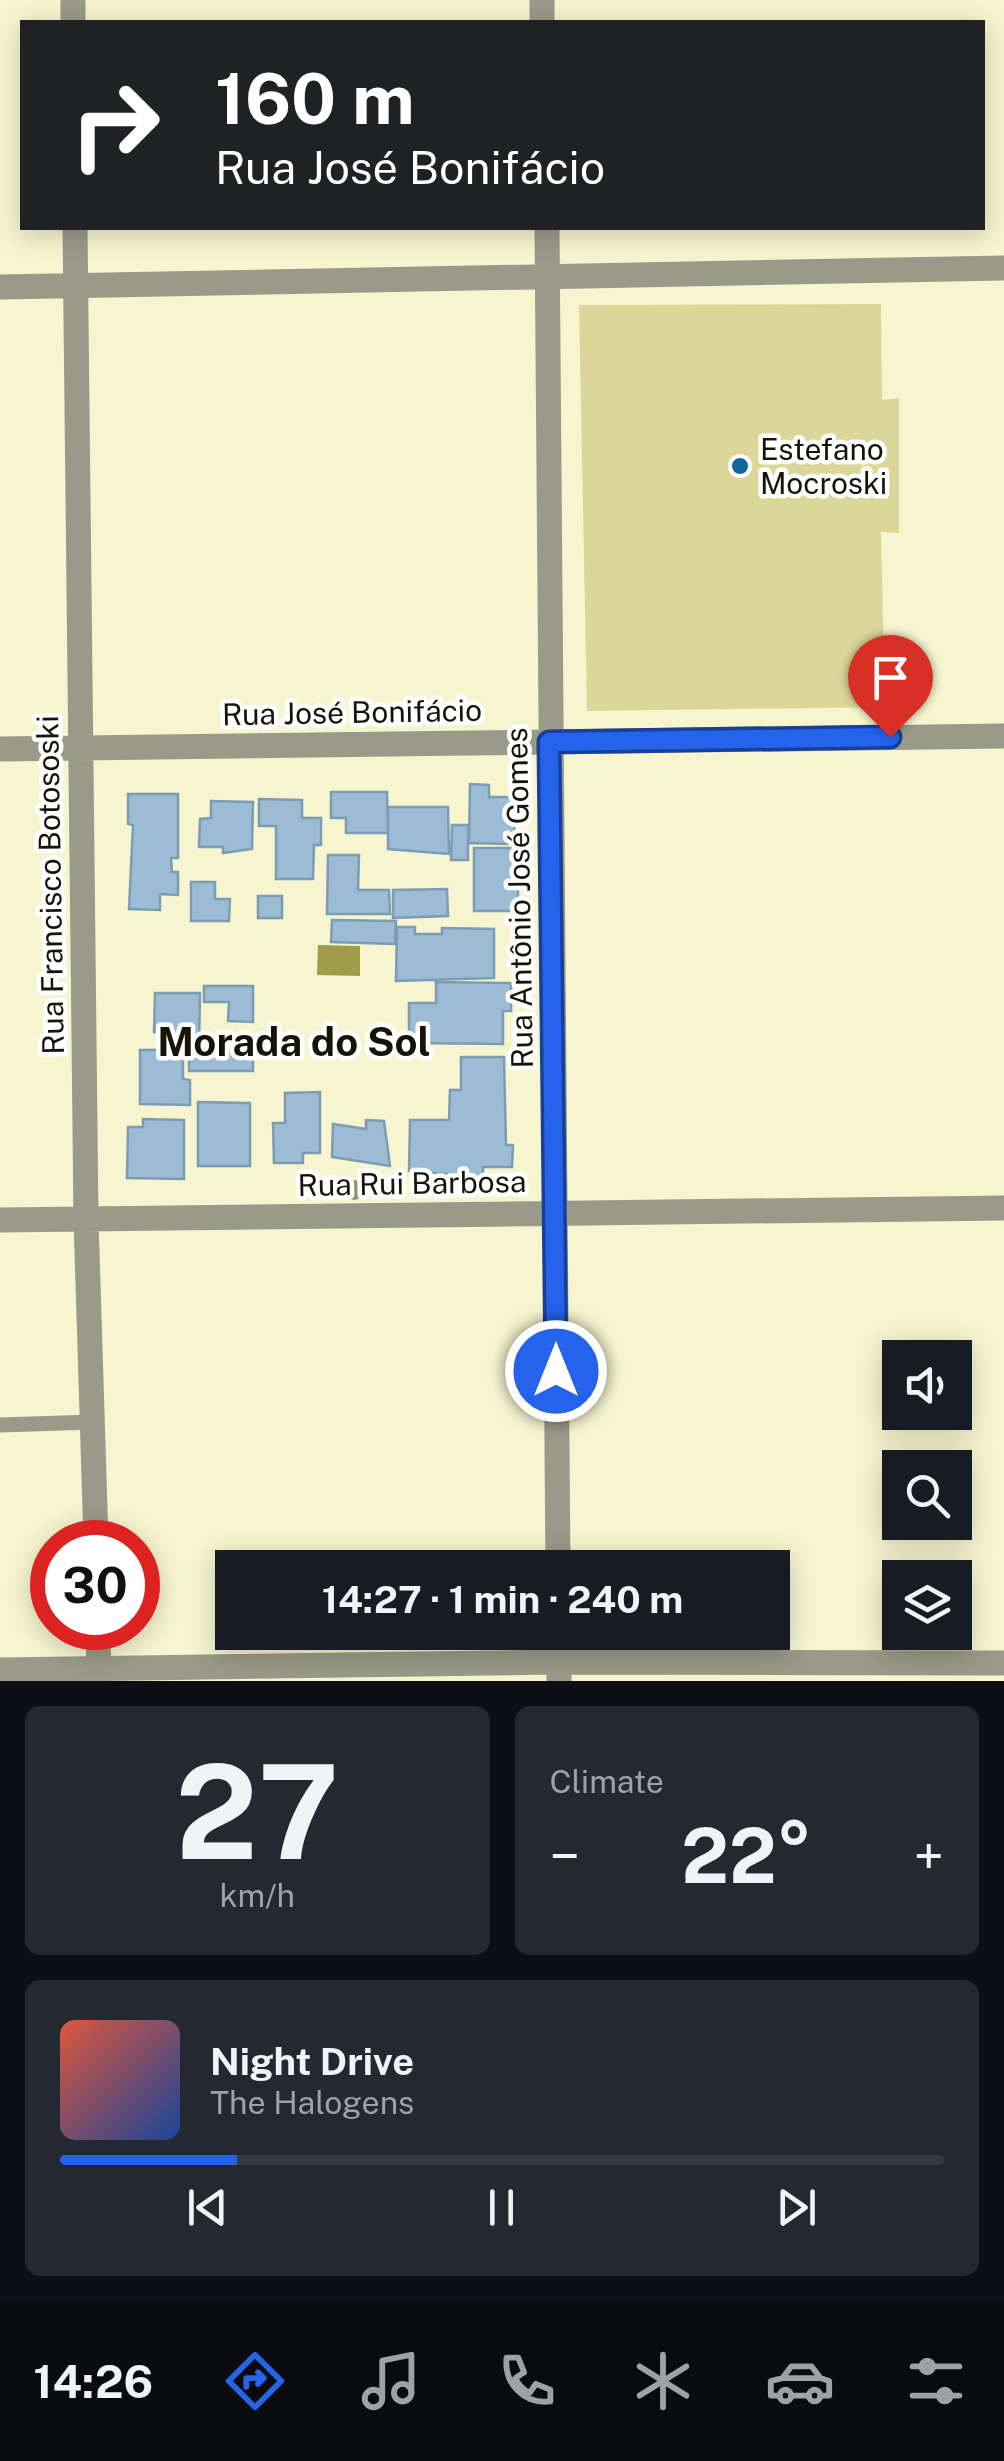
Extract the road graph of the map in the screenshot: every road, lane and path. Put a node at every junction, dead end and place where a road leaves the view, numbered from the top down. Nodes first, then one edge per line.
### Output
1 (76, 230) edge
2 (547, 230) edge
3 (1004, 268) edge
4 (548, 274) junction
5 (76, 286) junction
6 (0, 287) edge
7 (1004, 736) edge
8 (549, 742) junction
9 (81, 748) junction
10 (0, 749) edge
11 (1004, 1208) edge
12 (555, 1214) junction
13 (86, 1219) junction
14 (0, 1220) edge
15 (93, 1422) junction
16 (0, 1425) edge
17 (95, 1520) edge
18 (558, 1550) edge
19 (1004, 1663) edge
20 (0, 1670) edge
21 (559, 1671) edge
22 (98, 1674) edge

1 - 5 street, Rua Francisco Botososki
2 - 4 street, Rua Antônio José Gomes
3 - 4 street
4 - 5 street
4 - 8 street, Rua Antônio José Gomes
5 - 6 street
5 - 9 street, Rua Francisco Botososki
7 - 8 street, Rua José Bonifácio
8 - 9 street, Rua José Bonifácio
8 - 12 street, Rua Antônio José Gomes
9 - 10 street, Rua José Bonifácio
9 - 13 street, Rua Francisco Botososki
11 - 12 street, Rua Rui Barbosa
12 - 13 street, Rua Rui Barbosa
12 - 18 street, Rua Antônio José Gomes
13 - 14 street, Rua Rui Barbosa
13 - 15 street, Rua Francisco Botososki
15 - 16 lane
15 - 17 street, Rua Francisco Botososki
19 - 21 street
20 - 22 street
21 - 22 street

